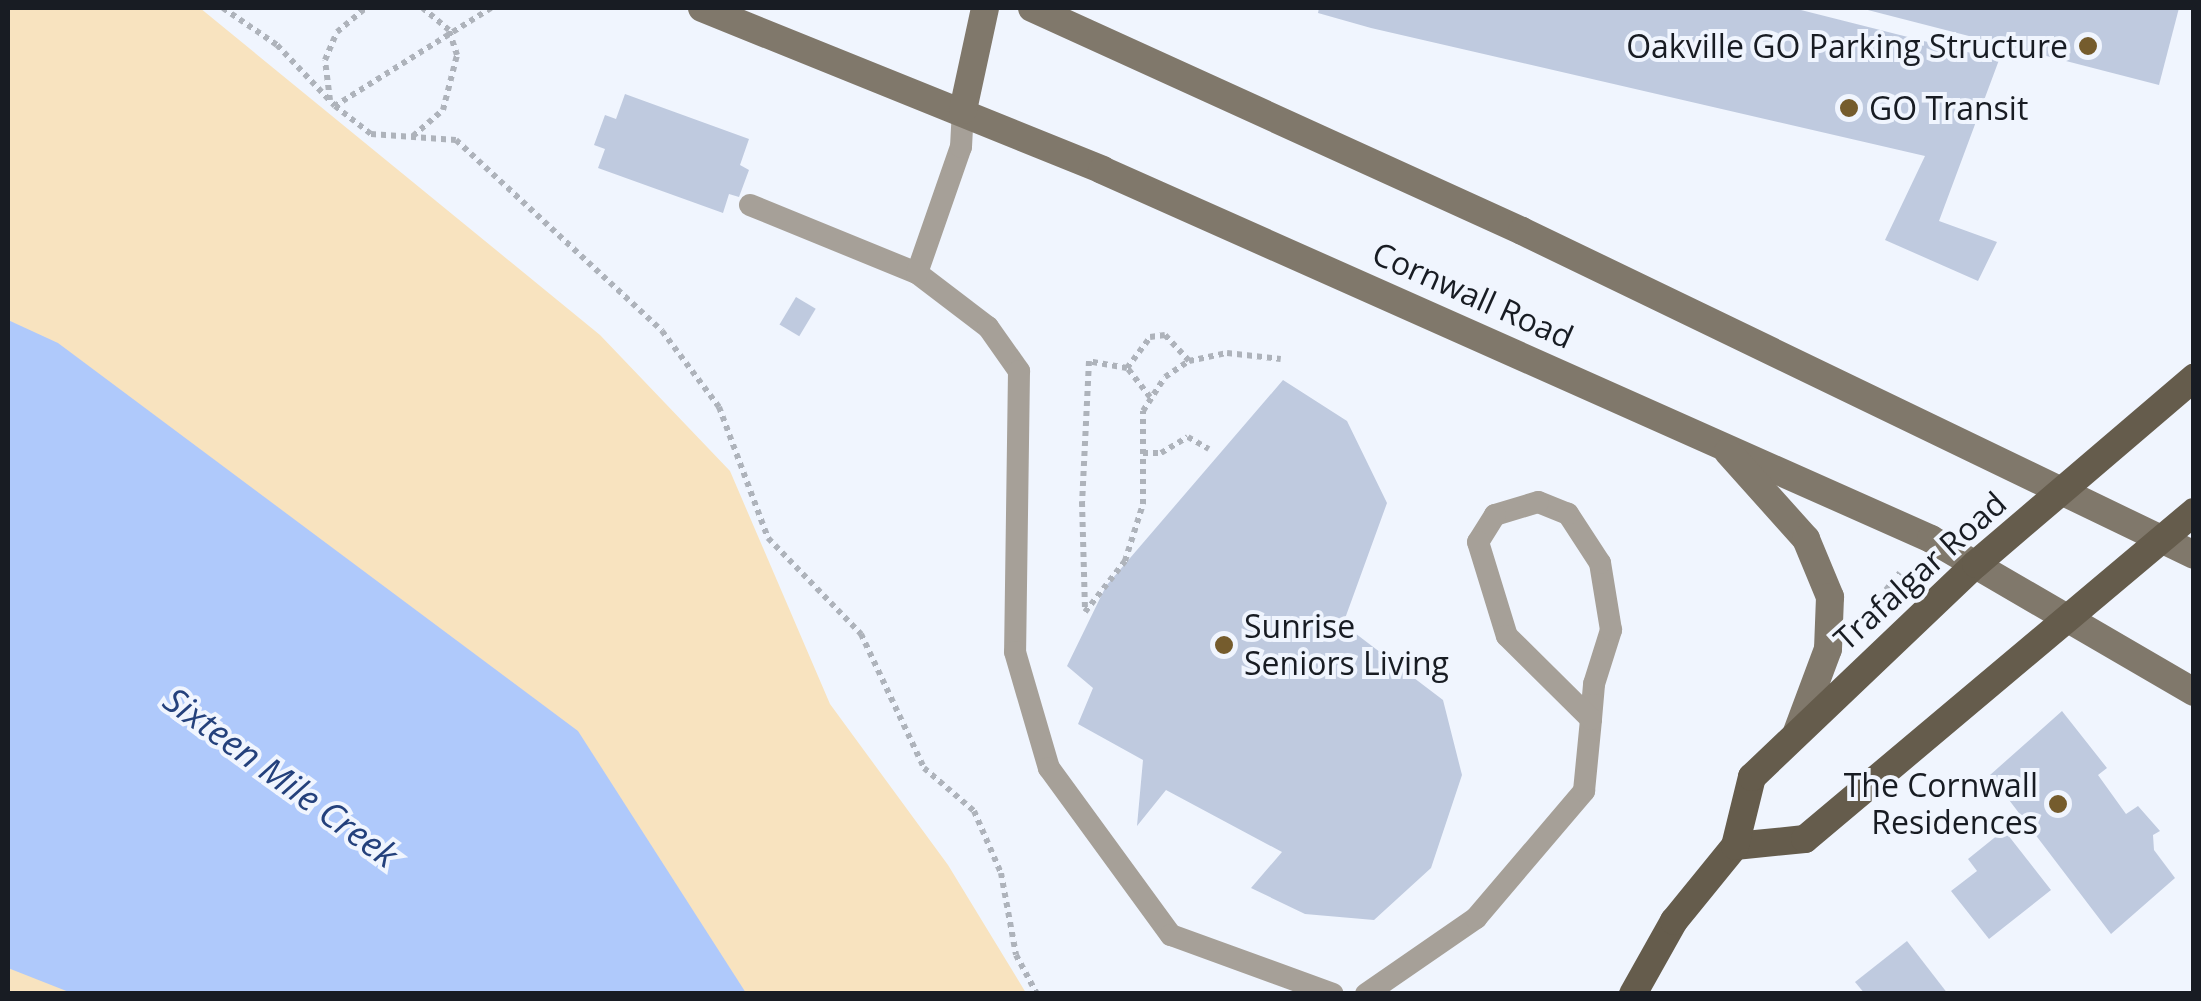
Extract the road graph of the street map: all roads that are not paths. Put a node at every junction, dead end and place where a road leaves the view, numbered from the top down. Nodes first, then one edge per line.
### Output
1 (702, 8) edge
2 (985, 8) edge
3 (1032, 8) edge
4 (963, 110) junction
5 (750, 204) dead end
6 (917, 273) junction
7 (2194, 378) edge
8 (1721, 443) junction
9 (2061, 492) junction
10 (2194, 512) edge
11 (2156, 543) junction
12 (2194, 555) edge
13 (1976, 564) junction
14 (2069, 623) junction
15 (2194, 692) edge
16 (1590, 719) junction
17 (1797, 732) junction
18 (1736, 846) junction
19 (1332, 994) edge
20 (1366, 994) edge
21 (1633, 994) edge

1 - 4 main road, Cornwall Road
2 - 4 main road
3 - 9 main road
4 - 6 lane
4 - 8 main road, Cornwall Road
5 - 6 lane
6 - 19 lane
7 - 9 main road, Trafalgar Road
8 - 13 main road, Cornwall Road
8 - 17 main road
9 - 11 main road
9 - 13 main road, Trafalgar Road
10 - 11 main road
11 - 12 main road
11 - 14 main road
13 - 14 main road, Cornwall Road
13 - 17 main road, Trafalgar Road
14 - 15 main road, Cornwall Road
14 - 18 main road
16 - 16 lane
16 - 20 lane
17 - 18 main road, Trafalgar Road
18 - 21 main road, Trafalgar Road

